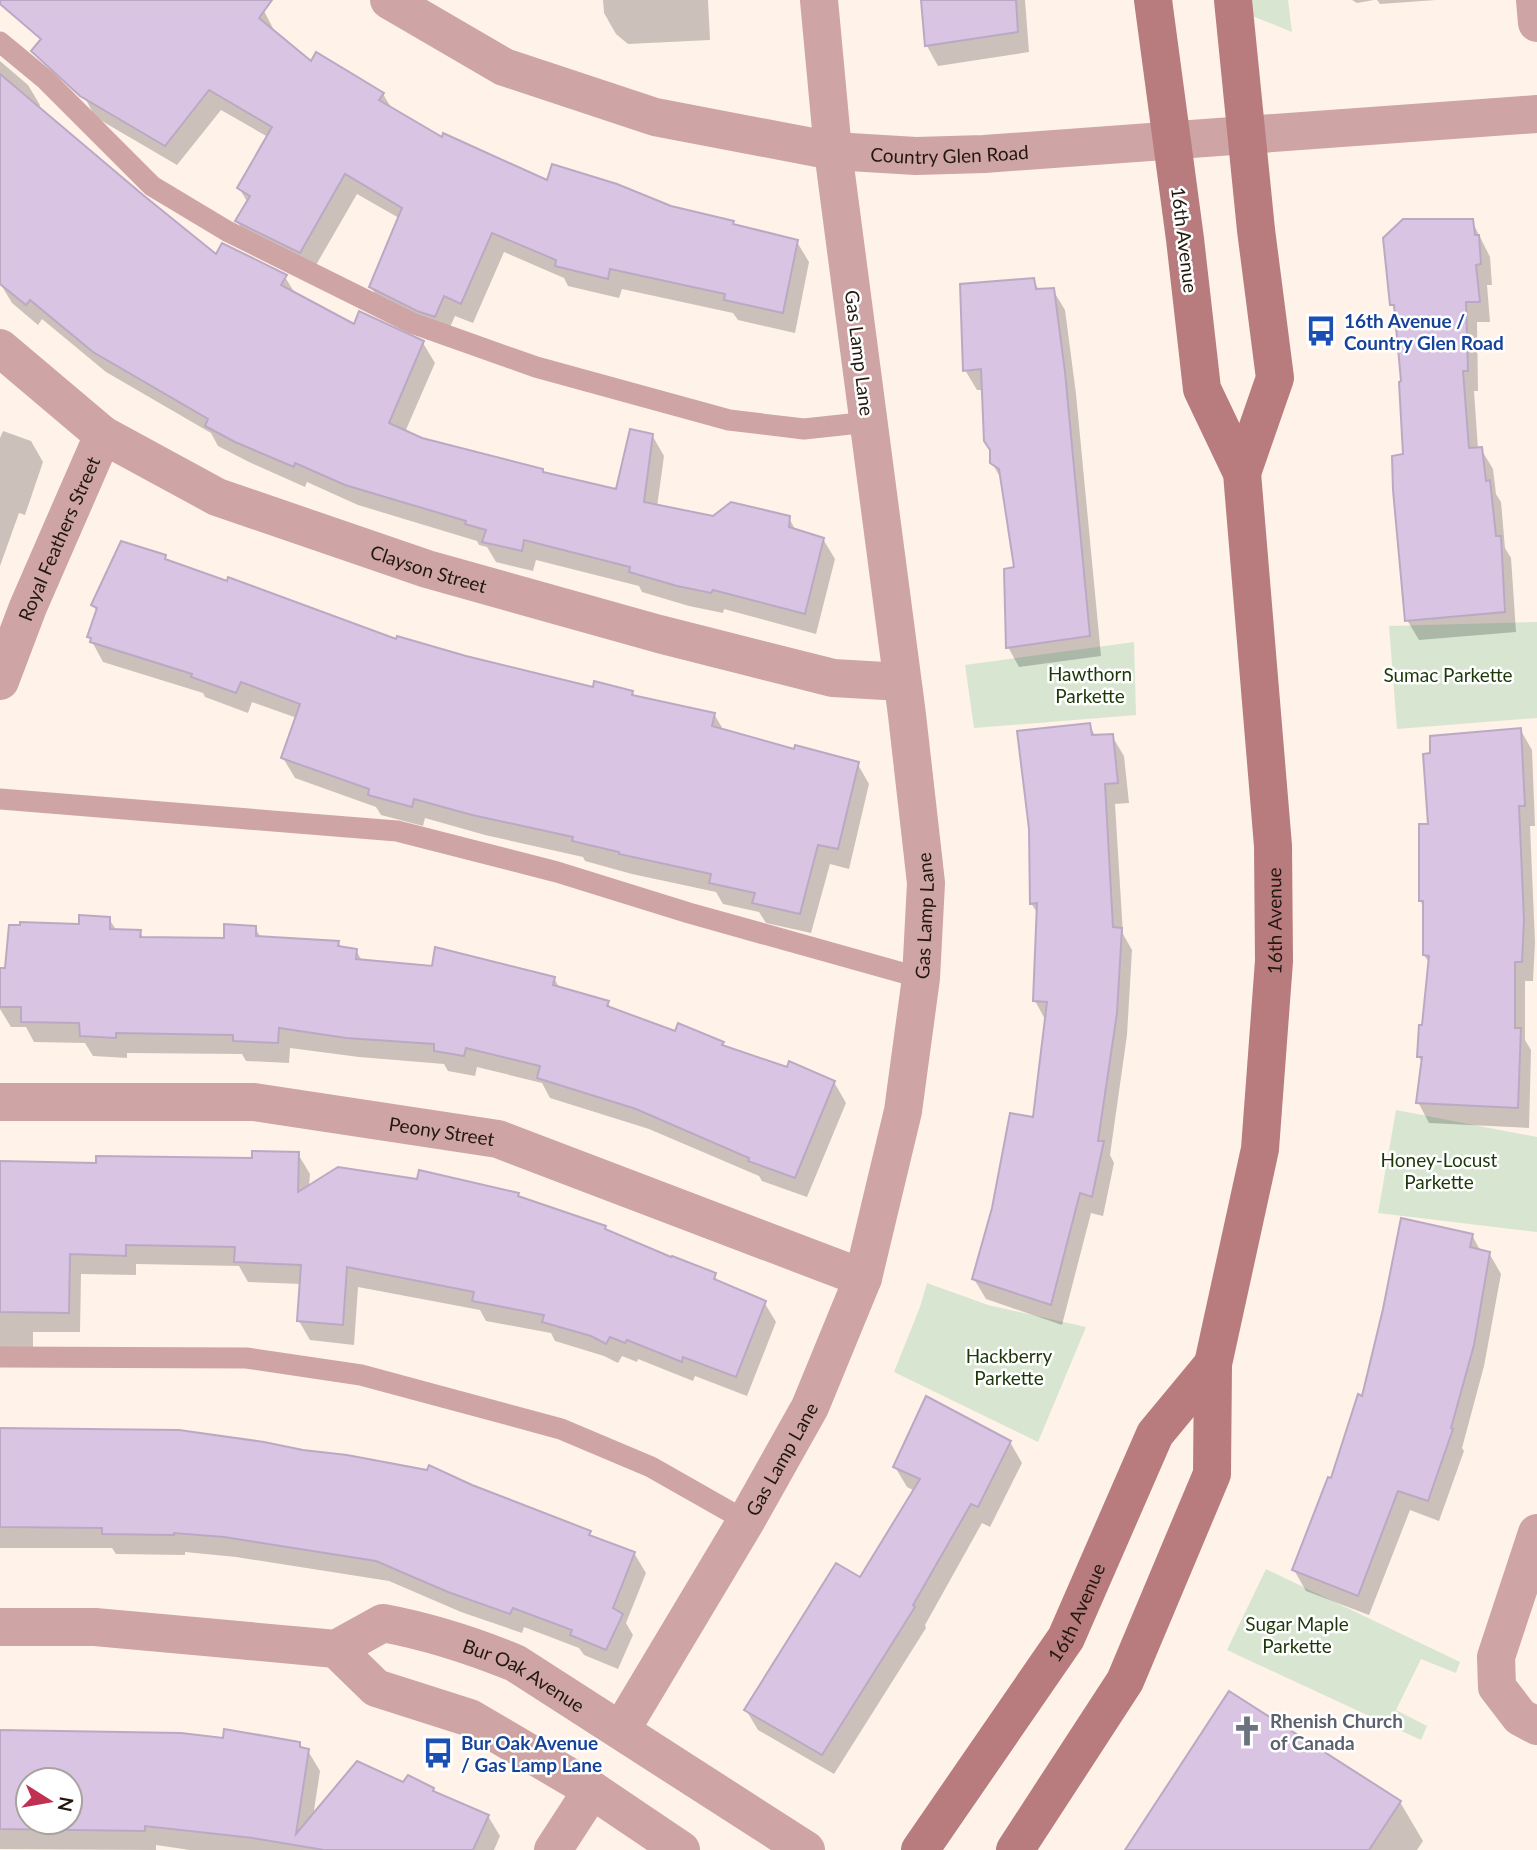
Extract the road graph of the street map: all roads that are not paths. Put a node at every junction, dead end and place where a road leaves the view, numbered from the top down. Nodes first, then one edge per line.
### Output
1 (389, 0) edge
2 (819, 0) edge
3 (1153, 0) edge
4 (1233, 0) edge
5 (1535, 0) edge
6 (1537, 23) edge
7 (0, 42) edge
8 (1537, 114) edge
9 (1248, 135) junction
10 (1172, 140) junction
11 (833, 151) junction
12 (0, 348) edge
13 (869, 422) junction
14 (103, 435) junction
15 (1242, 472) junction
16 (0, 681) edge
17 (902, 682) junction
18 (0, 799) edge
19 (921, 978) junction
20 (0, 1102) edge
21 (863, 1278) junction
22 (0, 1357) edge
23 (1213, 1364) junction
24 (746, 1521) junction
25 (1537, 1533) edge
26 (0, 1627) edge
27 (336, 1649) junction
28 (1528, 1721) edge
29 (621, 1730) junction
30 (592, 1790) junction
31 (553, 1850) edge
32 (681, 1850) edge
33 (806, 1850) edge
34 (920, 1850) edge
35 (1015, 1850) edge

1 - 11 street, Country Glen Road
2 - 11 street, Gas Lamp Lane
3 - 10 main road, 16th Avenue
4 - 9 main road, 16th Avenue
5 - 6 street
7 - 13 lane
8 - 9 street, Country Glen Road
9 - 10 street, Country Glen Road
9 - 15 main road, 16th Avenue
10 - 11 street, Country Glen Road
10 - 15 main road, 16th Avenue
11 - 13 street, Gas Lamp Lane
12 - 14 street, Clayson Street
13 - 17 street, Gas Lamp Lane
14 - 16 street, Royal Feathers Street
14 - 17 street, Clayson Street
15 - 23 main road, 16th Avenue
17 - 19 street, Gas Lamp Lane
18 - 19 lane
19 - 21 street, Gas Lamp Lane
20 - 21 street, Peony Street
21 - 24 street, Gas Lamp Lane
22 - 24 lane
23 - 34 main road, 16th Avenue
23 - 35 main road, 16th Avenue
24 - 29 street, Gas Lamp Lane
25 - 28 street
26 - 27 street
27 - 29 street, Bur Oak Avenue
27 - 30 street
29 - 33 street, Bur Oak Avenue
30 - 31 street
30 - 32 street

